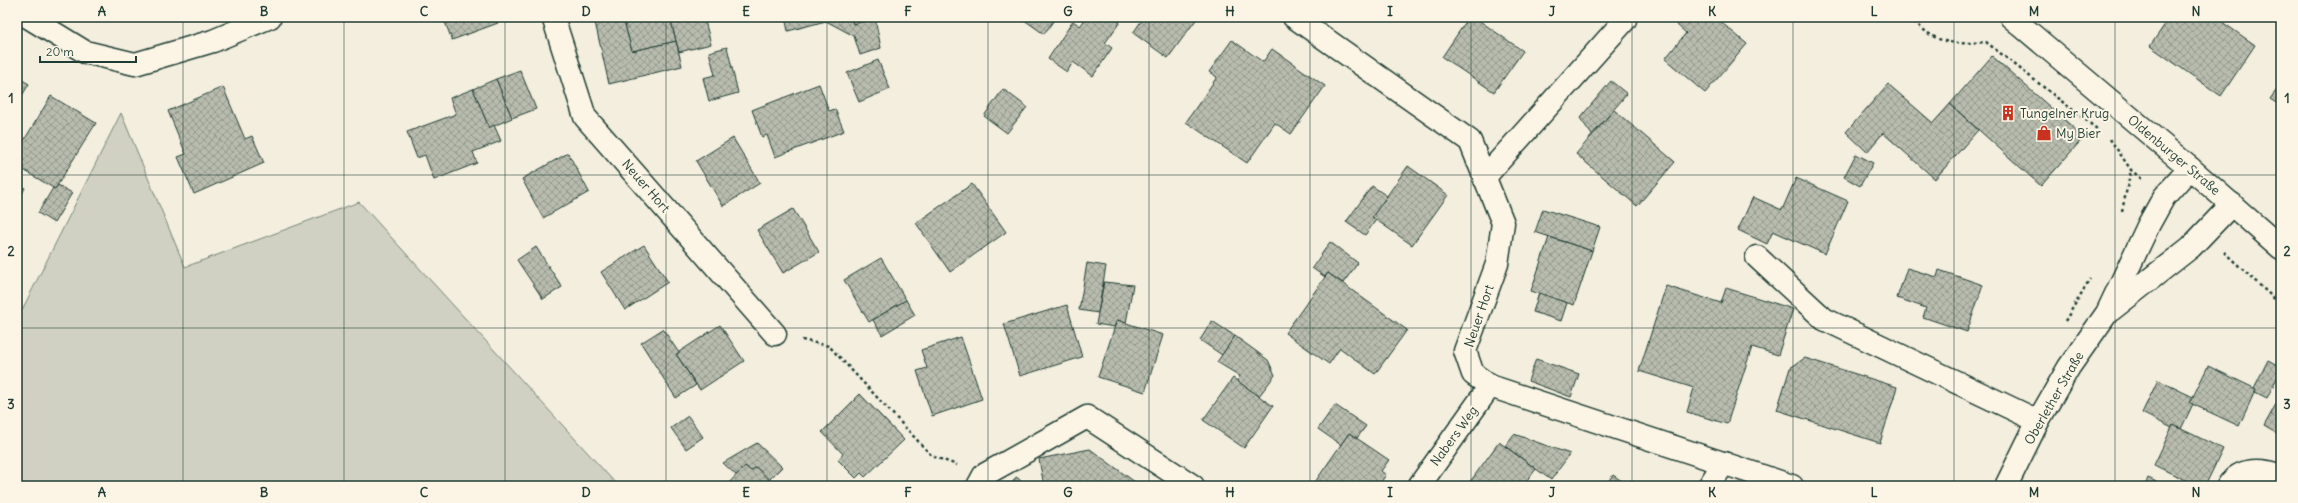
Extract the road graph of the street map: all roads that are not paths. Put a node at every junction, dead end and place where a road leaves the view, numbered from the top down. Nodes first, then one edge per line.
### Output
1 (28, 17) edge
2 (270, 17) edge
3 (553, 17) edge
4 (1294, 17) edge
5 (2011, 17) edge
6 (1625, 20) dead end
7 (2190, 168) junction
8 (1484, 178) junction
9 (2232, 204) junction
10 (2281, 248) edge
11 (1757, 257) dead end
12 (2107, 313) junction
13 (775, 334) road end
14 (1490, 386) junction
15 (2038, 421) junction
16 (1724, 463) junction
17 (2281, 476) edge
18 (981, 480) edge
19 (1193, 486) edge
20 (1419, 486) edge
21 (1709, 486) edge
22 (1792, 486) edge
23 (2006, 486) edge
24 (2228, 486) edge

1 - 2 street
3 - 13 street, Neuer Hort
4 - 8 street, Neuer Hort
5 - 7 street, Oldenburger Straße
6 - 8 street
7 - 9 street, Oldenburger Straße
7 - 12 street, Oberlether Straße
8 - 14 street, Neuer Hort
9 - 10 street, Oldenburger Straße
9 - 12 street, Oberlether Straße
11 - 15 street
12 - 15 street, Oberlether Straße
14 - 16 street, Neuer Hort
14 - 20 street, Nabers Weg
15 - 23 street, Oberlether Straße
16 - 21 street
16 - 22 street, Neuer Hort
17 - 24 street
18 - 19 street

